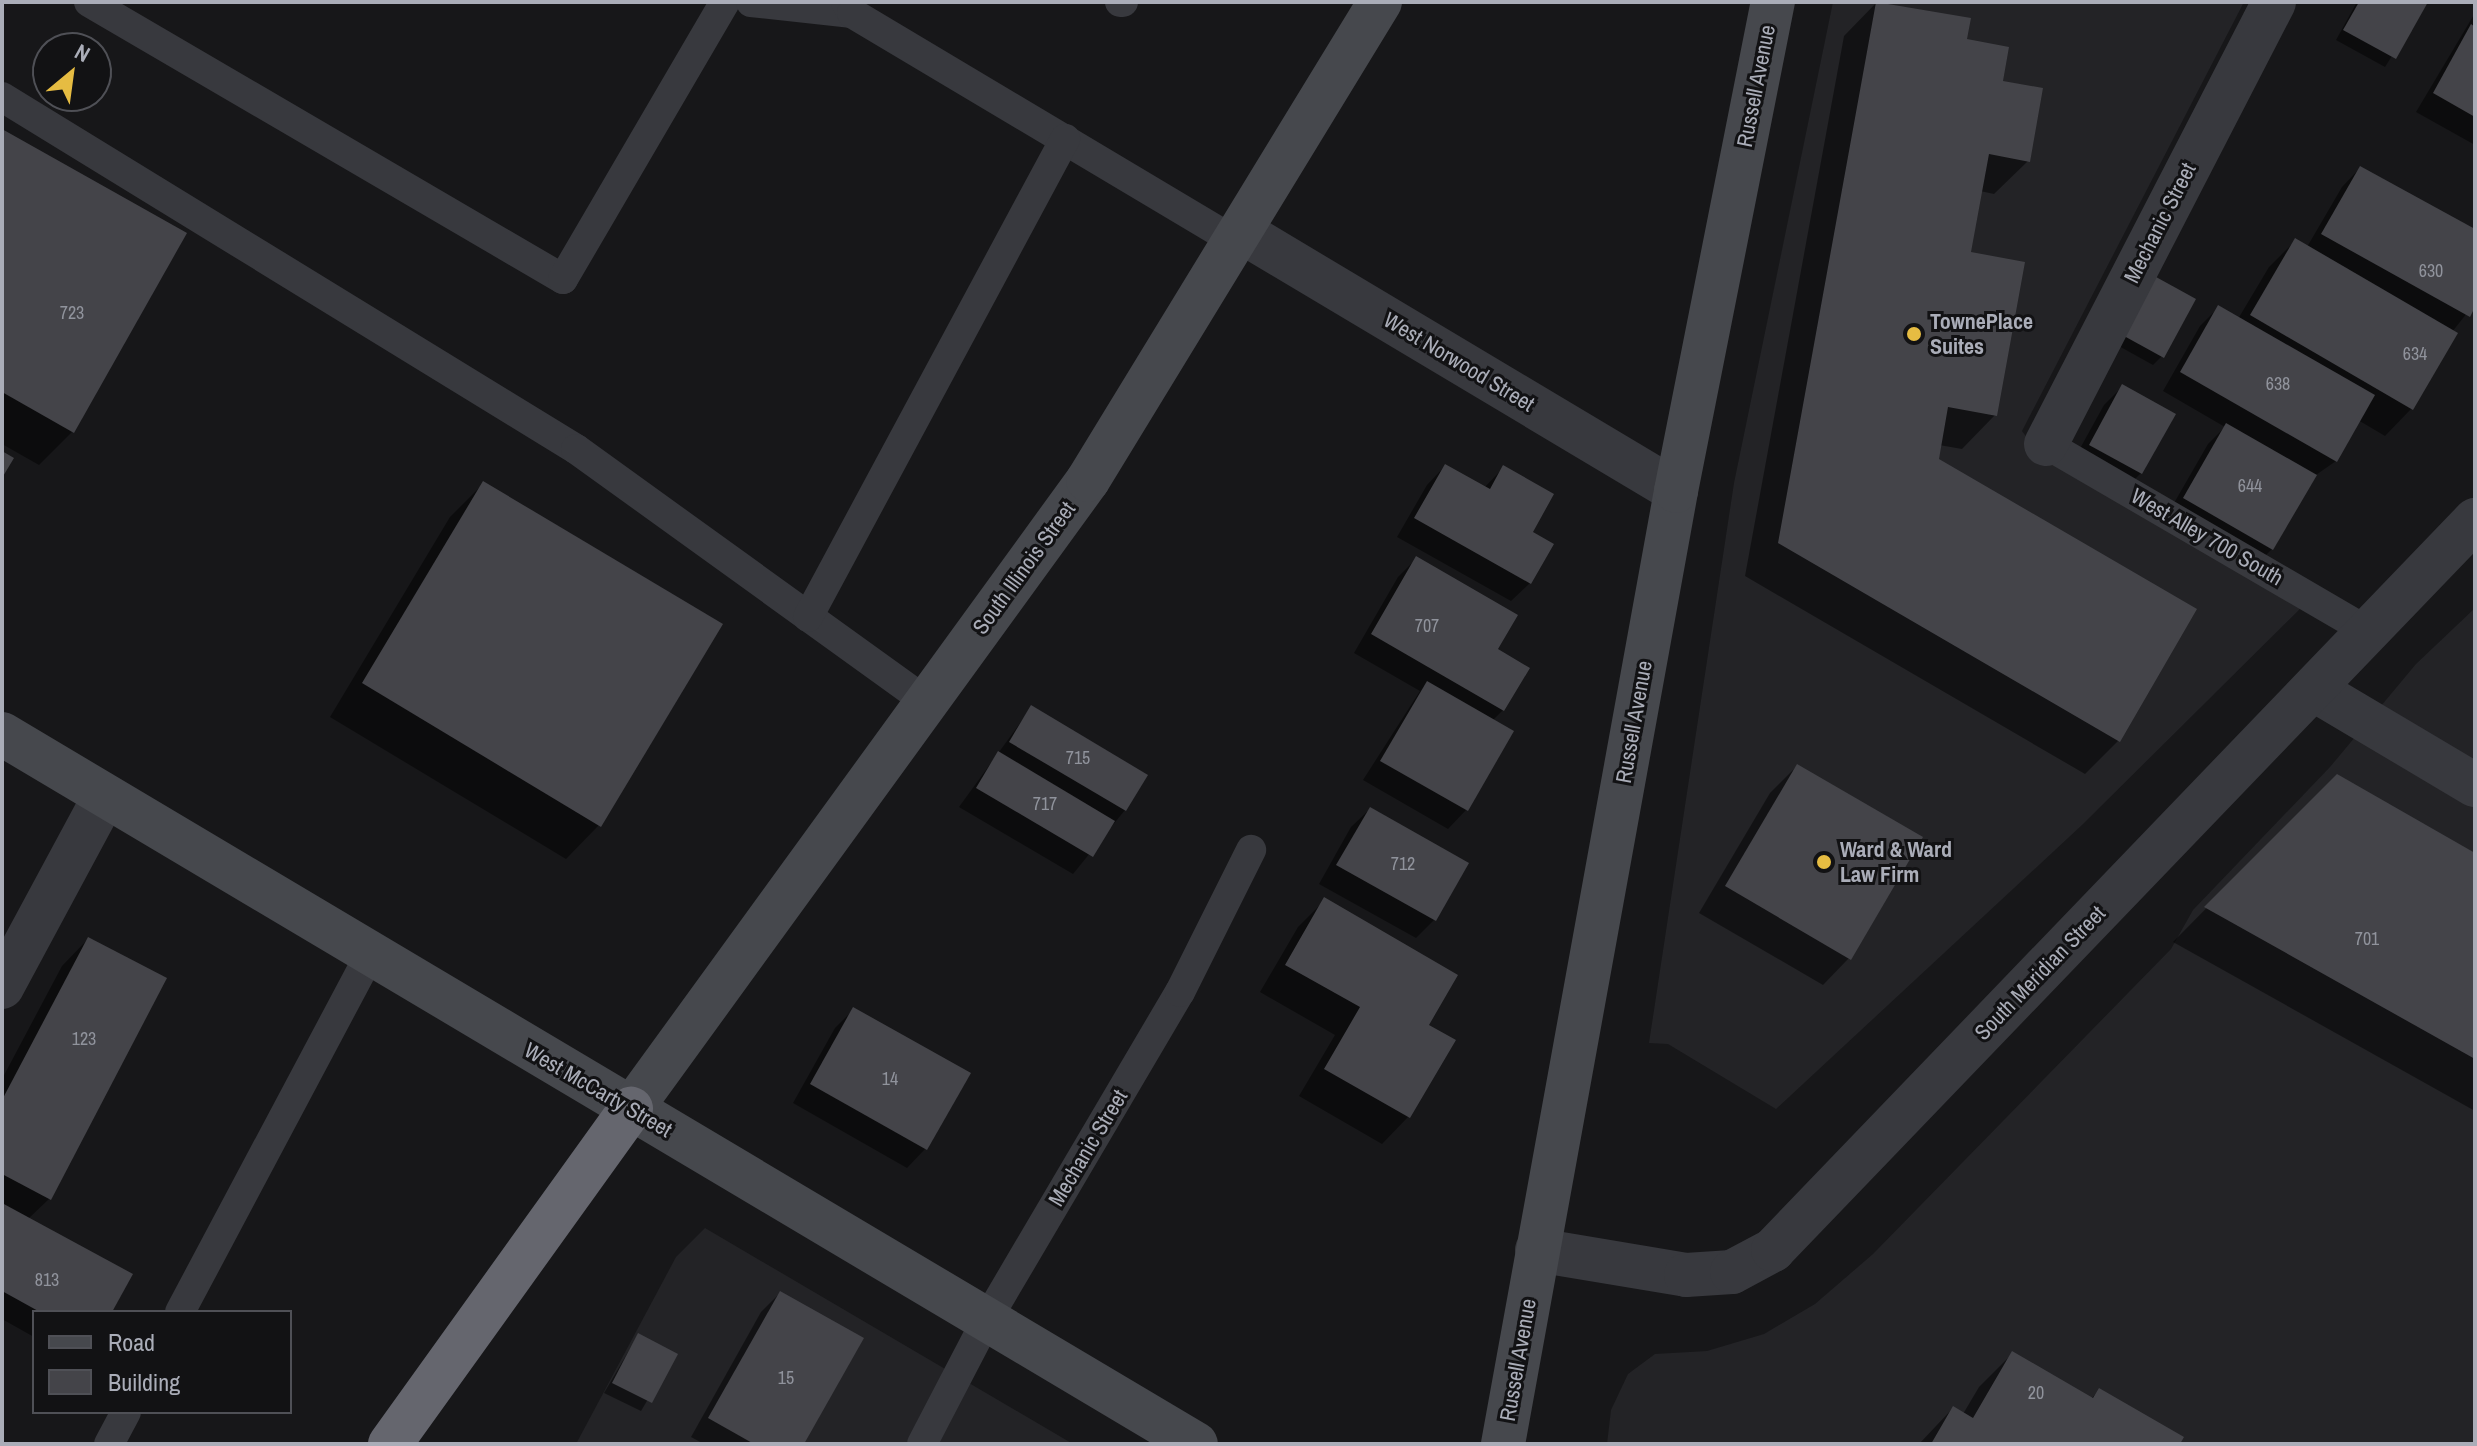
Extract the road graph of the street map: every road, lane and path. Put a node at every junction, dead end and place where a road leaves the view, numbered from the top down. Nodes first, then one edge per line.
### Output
1 (89, 2) edge
2 (725, 2) edge
3 (751, 2) edge
4 (1380, 2) edge
5 (1773, 2) edge
6 (2274, 2) edge
7 (849, 7) edge
8 (2, 97) edge
9 (1065, 139) junction
10 (1239, 237) junction
11 (2046, 444) joint
12 (1676, 491) junction
13 (2475, 520) edge
14 (808, 617) junction
15 (2367, 631) junction
16 (2313, 689) junction
17 (927, 702) junction
18 (2, 734) edge
19 (2475, 785) edge
20 (105, 796) junction
21 (1251, 850) dead end
22 (370, 954) junction
23 (2, 987) edge
24 (631, 1109) junction
25 (1537, 1250) junction
26 (181, 1310) edge
27 (986, 1321) junction
28 (125, 1414) edge
29 (109, 1444) edge
30 (390, 1444) edge
31 (922, 1444) edge
32 (1196, 1444) edge
33 (1503, 1444) edge

1 - 2 lane
3 - 7 lane
4 - 10 main road, South Illinois Street
5 - 12 main road, Russell Avenue
6 - 11 street, Mechanic Street
7 - 9 lane, West Norwood Street
8 - 14 lane
9 - 10 lane, West Norwood Street
9 - 14 lane
10 - 12 street, West Norwood Street
10 - 17 main road, South Illinois Street
11 - 15 lane, West Alley 700 South
12 - 25 main road, Russell Avenue
13 - 15 street, South Meridian Street
14 - 17 lane
15 - 16 street, South Meridian Street
16 - 19 street
16 - 25 street, South Meridian Street
17 - 24 main road, South Illinois Street
18 - 20 main road, West McCarty Street
20 - 22 main road, West McCarty Street
20 - 23 street
21 - 27 lane, Mechanic Street
22 - 24 main road, West McCarty Street
22 - 26 lane
24 - 27 main road, West McCarty Street
24 - 30 highway
25 - 33 main road, Russell Avenue
27 - 31 lane, Mechanic Street
27 - 32 main road, West McCarty Street
28 - 29 lane

